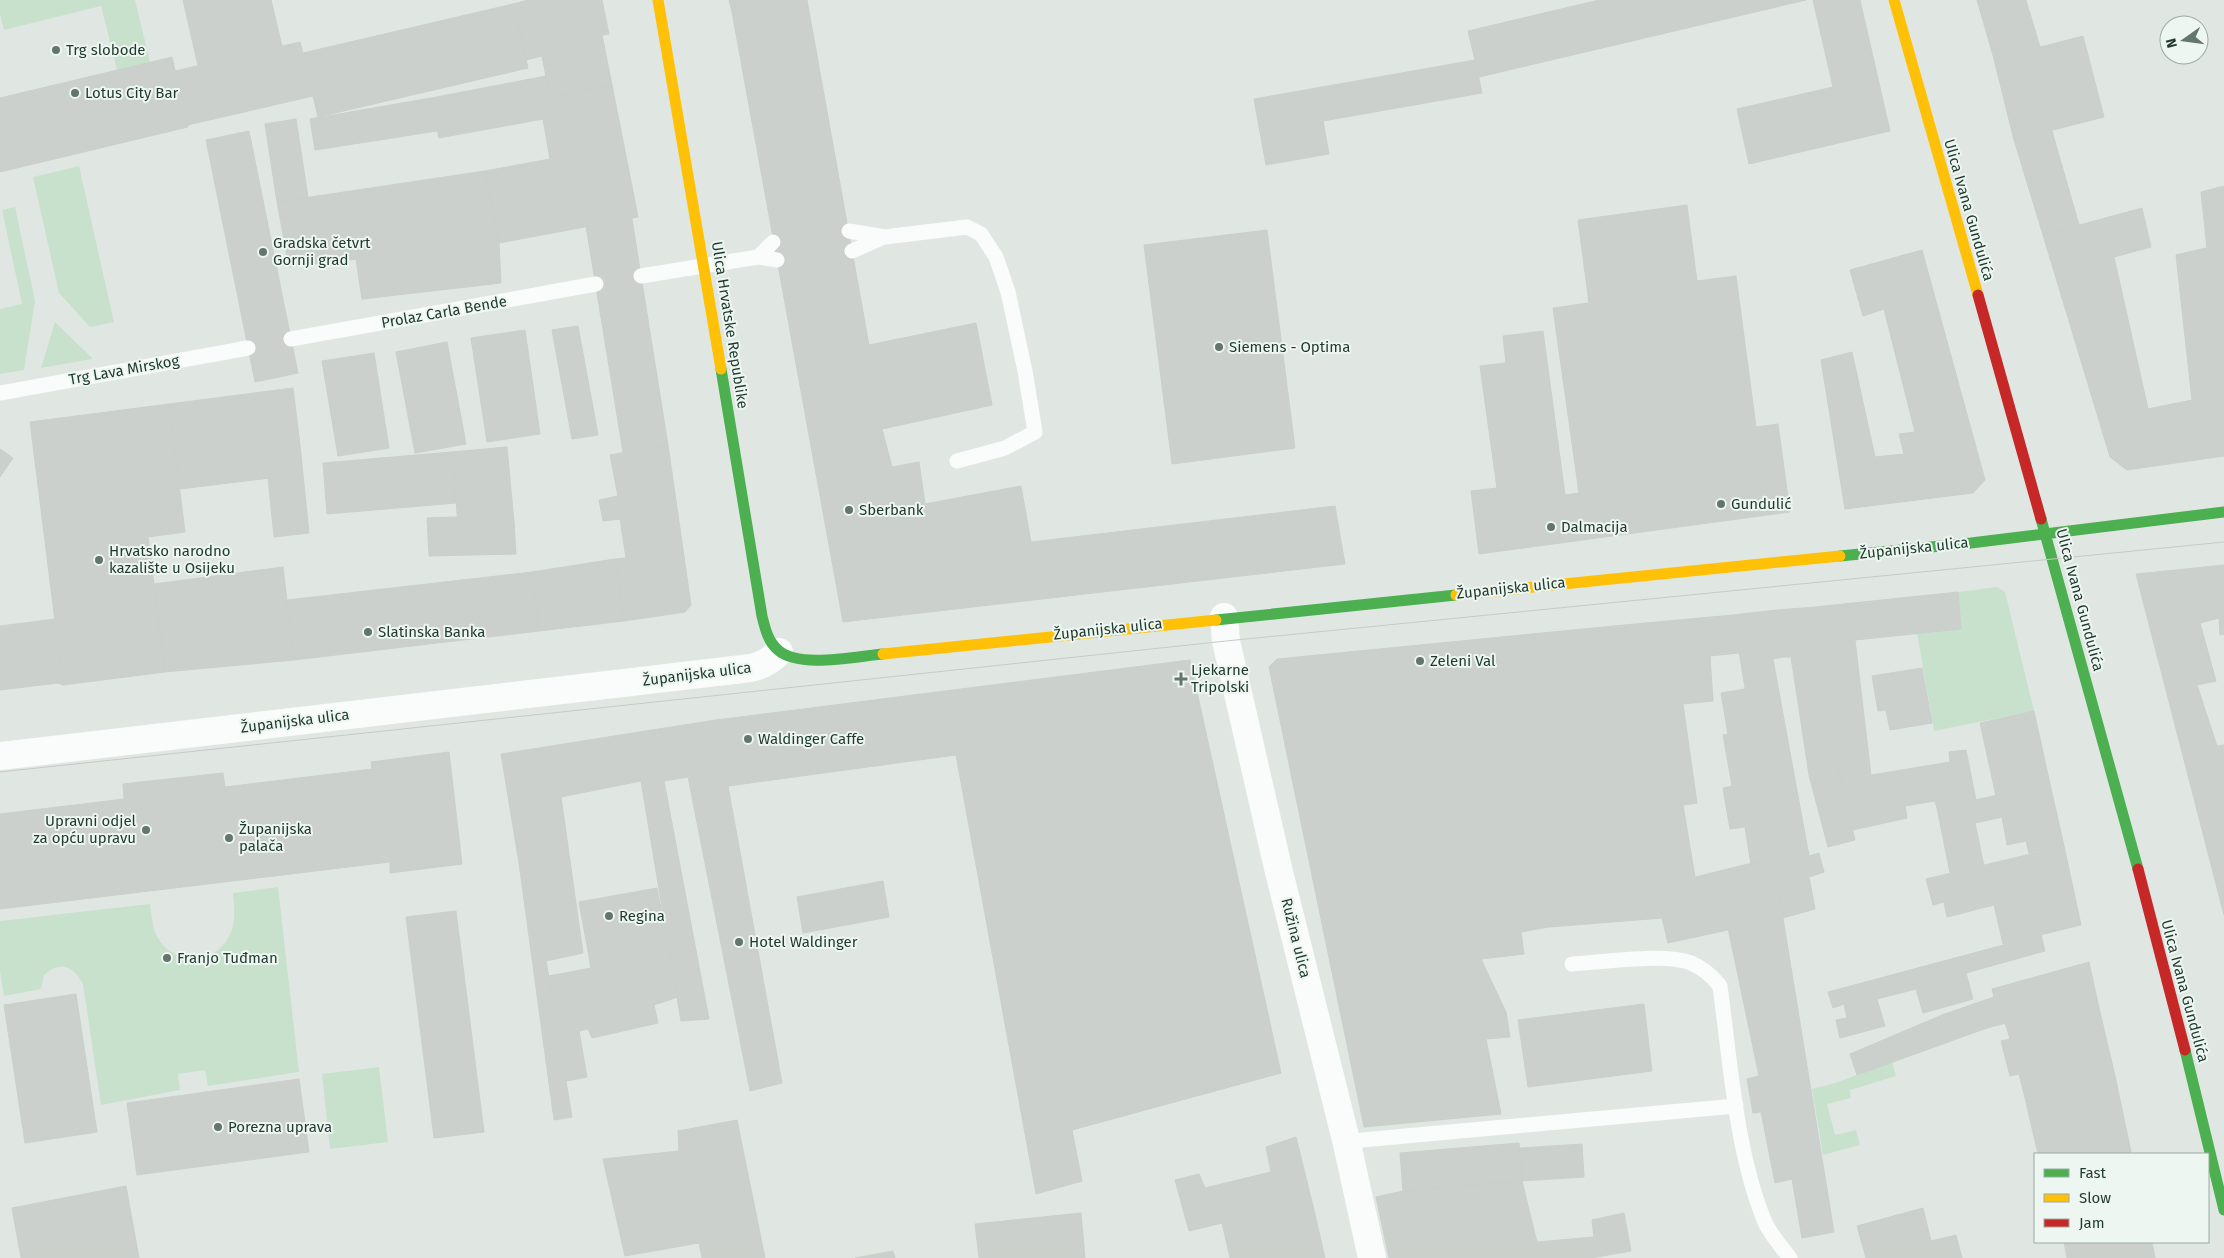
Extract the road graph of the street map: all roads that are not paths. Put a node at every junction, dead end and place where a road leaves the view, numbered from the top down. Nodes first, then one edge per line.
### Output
1 (658, 0) edge
2 (1894, 0) edge
3 (849, 231) dead end
4 (886, 237) junction
5 (774, 242) dead end
6 (852, 251) dead end
7 (758, 256) junction
8 (777, 260) dead end
9 (704, 265) junction
10 (641, 276) dead end
11 (596, 284) dead end
12 (291, 339) dead end
13 (248, 348) dead end
14 (0, 393) edge
15 (957, 461) dead end
16 (2224, 512) edge
17 (2047, 534) junction
18 (1224, 617) junction
19 (779, 652) junction
20 (0, 756) edge
21 (1572, 964) dead end
22 (1736, 1106) junction
23 (1347, 1144) junction
24 (2224, 1210) edge
25 (1372, 1258) edge
26 (1790, 1258) edge

1 - 9 street, Ulica Hrvatske Republike
2 - 17 street, Ulica Ivana Gundulića
3 - 4 lane
4 - 6 lane
4 - 15 lane
5 - 7 lane
7 - 8 lane
7 - 9 lane
9 - 10 lane
9 - 19 street, Ulica Hrvatske Republike
11 - 12 lane, Prolaz Carla Bende
13 - 14 lane, Trg Lava Mirskog
16 - 17 street, Županijska ulica
17 - 18 street, Županijska ulica
17 - 24 street, Ulica Ivana Gundulića
18 - 19 street, Županijska ulica
18 - 23 street, Ružina ulica
19 - 20 street, Županijska ulica
21 - 22 lane
22 - 23 lane
22 - 26 lane
23 - 25 street, Ružina ulica

